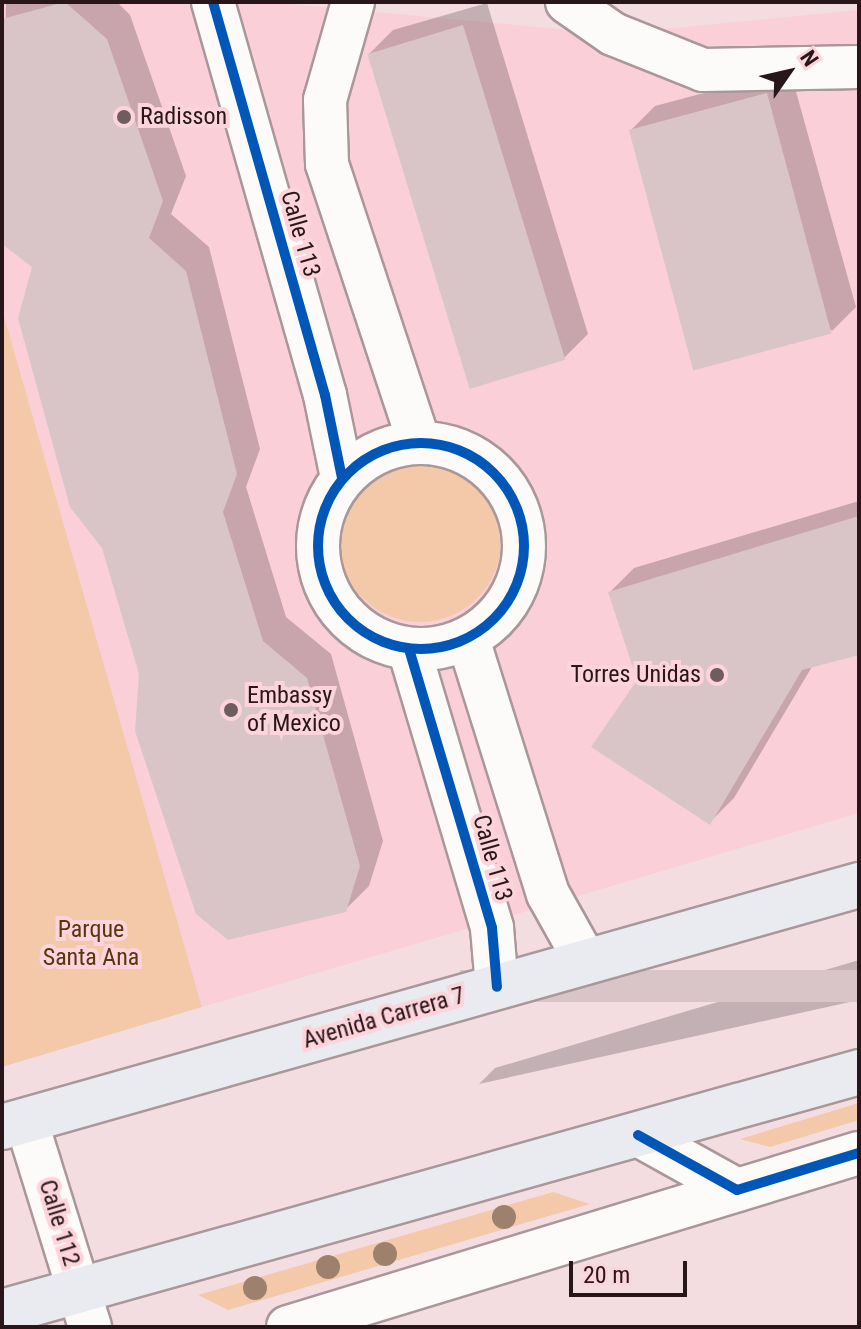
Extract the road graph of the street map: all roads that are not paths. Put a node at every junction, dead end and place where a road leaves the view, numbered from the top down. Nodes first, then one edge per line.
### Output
1 (213, 2) edge
2 (353, 2) edge
3 (567, 2) edge
4 (859, 67) edge
5 (419, 442) junction
6 (342, 478) junction
7 (468, 639) junction
8 (409, 649) junction
9 (859, 885) edge
10 (586, 962) junction
11 (497, 987) junction
12 (859, 1072) edge
13 (14, 1124) edge
14 (638, 1135) junction
15 (859, 1153) edge
16 (737, 1190) junction
17 (84, 1308) edge
18 (2, 1312) edge
19 (288, 1327) edge

1 - 6 street, Calle 113
2 - 5 street, Calle 113
3 - 4 street
5 - 6 street
5 - 7 street
6 - 8 street
7 - 8 street
7 - 10 street, Calle 113
8 - 11 street, Calle 113
9 - 10 main road, Avenida Carrera 7
10 - 11 main road, Avenida Carrera 7
11 - 13 main road, Avenida Carrera 7
12 - 14 main road
13 - 17 street, Calle 112
14 - 16 street
14 - 17 main road
15 - 16 street
16 - 19 street
17 - 18 main road

